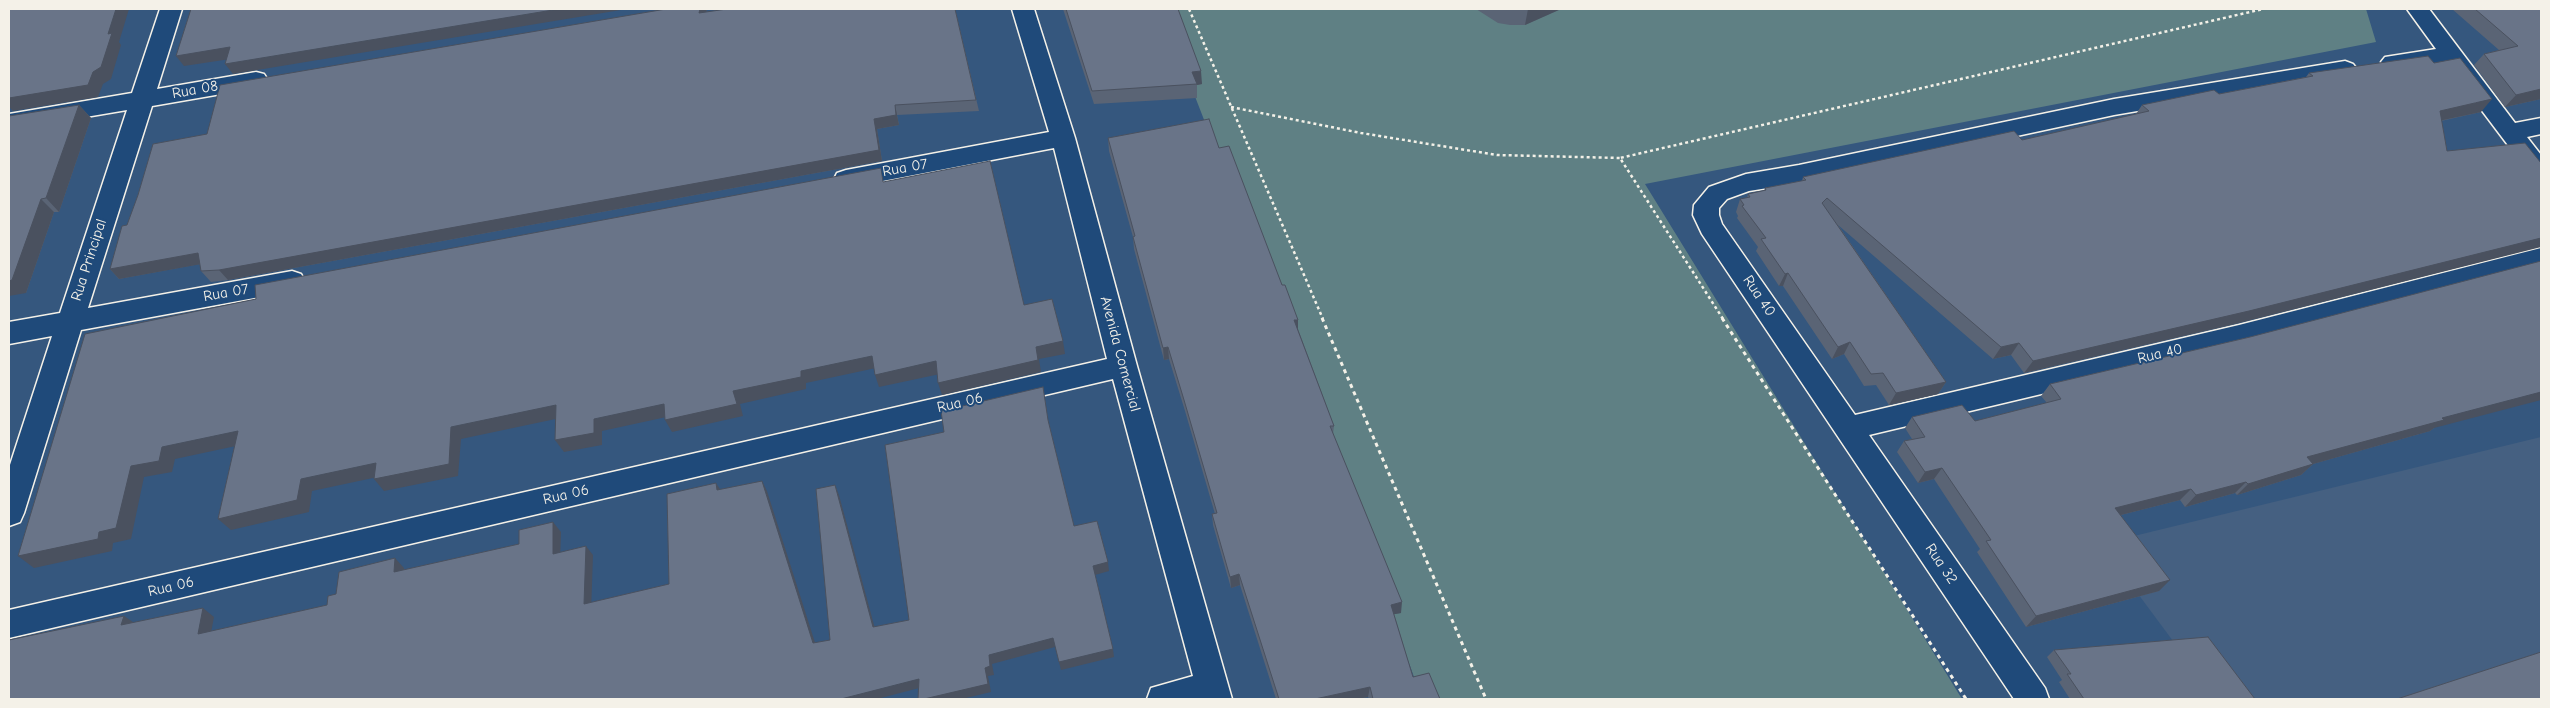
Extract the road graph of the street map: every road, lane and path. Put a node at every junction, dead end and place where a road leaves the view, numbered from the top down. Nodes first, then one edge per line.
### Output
1 (170, 9) edge
2 (1023, 9) edge
3 (1189, 9) edge
4 (2262, 9) edge
5 (2418, 9) edge
6 (2453, 55) junction
7 (278, 76) edge
8 (141, 99) junction
9 (1231, 107) junction
10 (9, 122) edge
11 (2541, 126) edge
12 (2509, 132) junction
13 (1063, 138) junction
14 (1620, 158) junction
15 (2541, 171) edge
16 (820, 183) edge
17 (2541, 258) edge
18 (312, 277) edge
19 (69, 322) junction
20 (9, 333) edge
21 (1123, 366) junction
22 (1850, 428) junction
23 (9, 512) edge
24 (9, 624) edge
25 (1214, 693) edge
26 (1163, 699) edge
27 (1486, 699) edge
28 (1966, 699) edge
29 (2032, 699) edge

1 - 8 street, Rua Principal
2 - 13 street, Avenida Comercial
3 - 9 path
4 - 14 path
5 - 6 street
6 - 12 street
6 - 22 street, Rua 40
7 - 8 street, Rua 08
8 - 10 street, Rua 08
8 - 19 street, Rua Principal
9 - 14 path
9 - 27 path
11 - 12 street
12 - 15 street
13 - 16 street, Rua 07
13 - 21 street, Avenida Comercial
14 - 28 path
17 - 22 street, Rua 40
18 - 19 street, Rua 07
19 - 20 street, Rua 07
19 - 23 street, Rua Principal
21 - 24 street, Rua 06
21 - 25 street, Avenida Comercial
22 - 29 street, Rua 32
25 - 26 street

